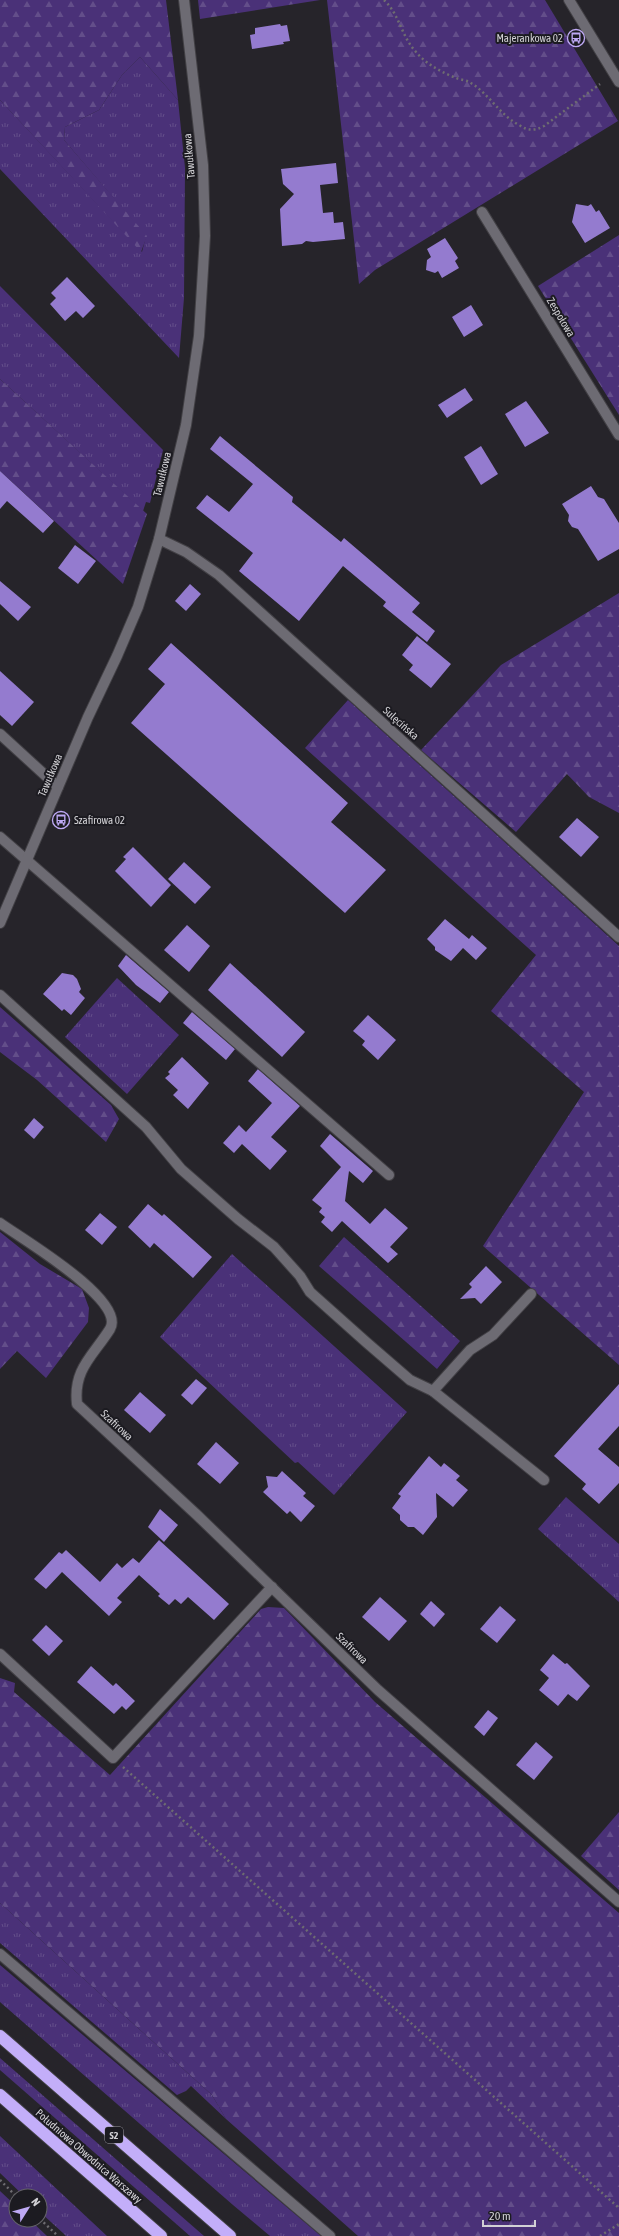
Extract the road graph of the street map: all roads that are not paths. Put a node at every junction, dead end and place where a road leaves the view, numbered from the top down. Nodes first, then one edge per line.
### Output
1 (184, 0) edge
2 (569, 0) edge
3 (619, 82) edge
4 (482, 212) dead end
5 (619, 436) edge
6 (159, 539) junction
7 (0, 734) edge
8 (58, 788) junction
9 (0, 837) edge
10 (27, 861) junction
11 (0, 923) edge
12 (619, 937) edge
13 (0, 995) edge
14 (389, 1175) dead end
15 (0, 1223) edge
16 (531, 1294) dead end
17 (433, 1391) junction
18 (544, 1480) dead end
19 (272, 1587) junction
20 (0, 1654) edge
21 (619, 1902) edge
22 (0, 1954) edge
23 (0, 2036) edge
24 (0, 2095) edge
25 (230, 2235) edge
26 (161, 2236) edge
27 (330, 2236) edge

1 - 6 street, Tawułkowa
2 - 3 street
4 - 5 street, Zespołowa
6 - 8 street, Tawułkowa
6 - 12 street, Sulęcińska
7 - 8 street
8 - 10 street, Tawułkowa
9 - 10 street
10 - 11 street, Tawułkowa
10 - 14 street
13 - 17 street
15 - 19 street, Szafirowa
16 - 17 street
17 - 18 street
19 - 20 street
19 - 21 street, Szafirowa
22 - 27 street
23 - 25 highway, S2
24 - 26 highway, Południowa Obwodnica Warszawy

